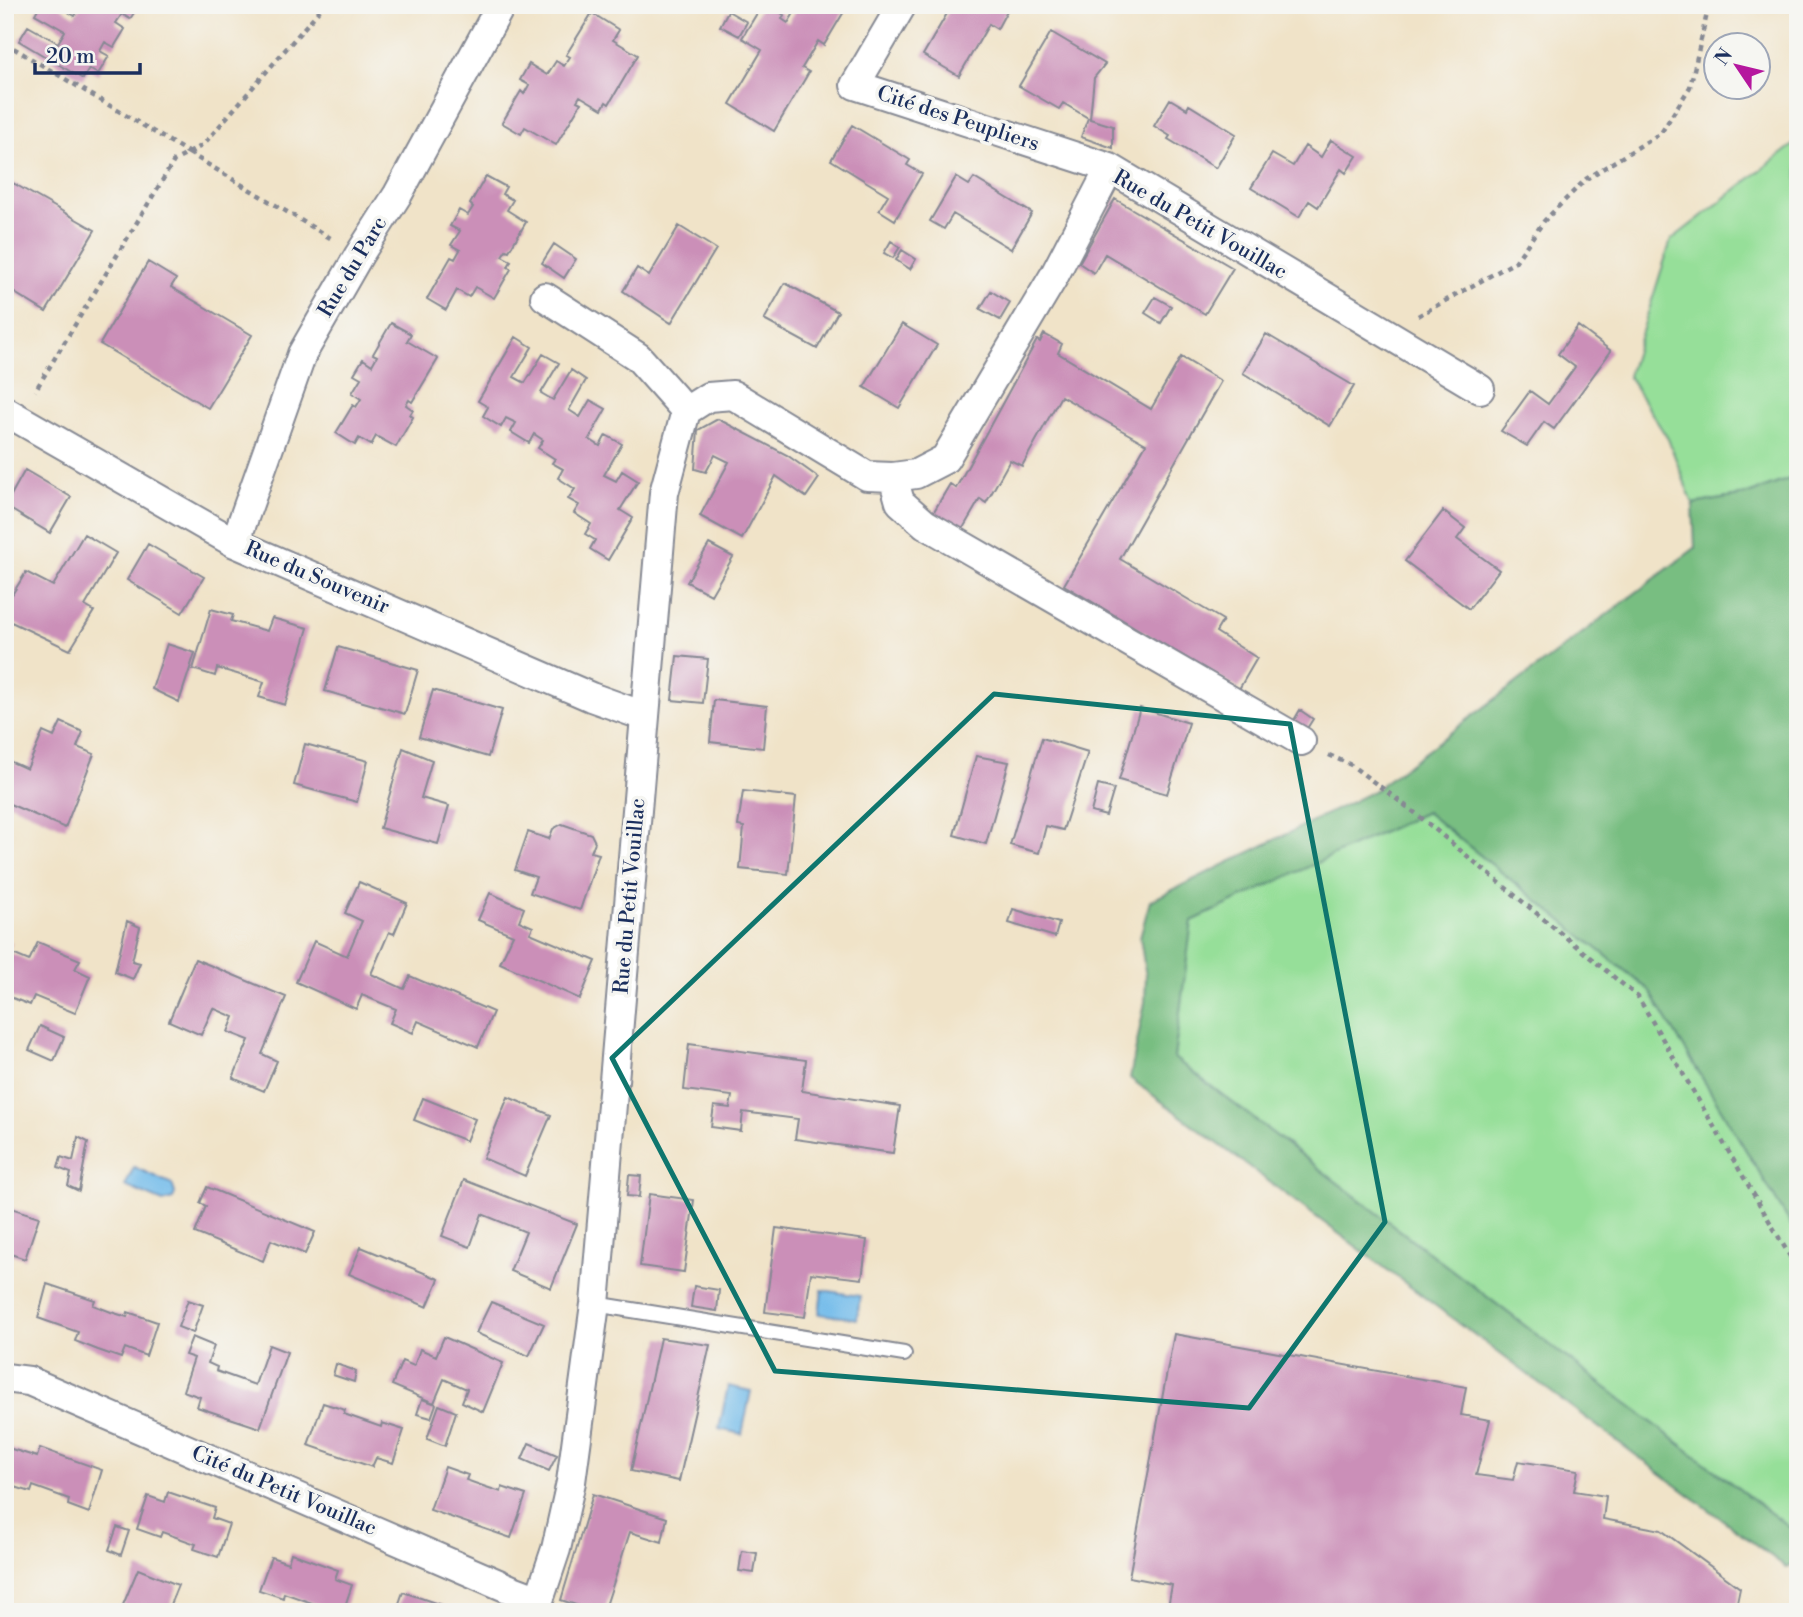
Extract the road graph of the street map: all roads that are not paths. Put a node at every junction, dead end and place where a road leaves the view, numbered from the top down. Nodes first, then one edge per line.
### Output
1 (501, 5) edge
2 (902, 5) edge
3 (1110, 168) junction
4 (545, 297) dead end
5 (1480, 389) dead end
6 (686, 411) junction
7 (12, 415) edge
8 (893, 477) junction
9 (235, 543) junction
10 (644, 716) junction
11 (1301, 741) road end
12 (595, 1304) junction
13 (904, 1354) dead end
14 (17, 1379) edge
15 (537, 1606) edge

1 - 9 street, Rue du Parc
2 - 3 street, Cité des Peupliers
3 - 5 street, Rue du Petit Vouillac
3 - 8 street, Rue du Petit Vouillac
4 - 6 street
6 - 8 street, Rue du Petit Vouillac
6 - 10 street, Rue du Petit Vouillac
7 - 9 street, Rue du Souvenir
8 - 11 street
9 - 10 street, Rue du Souvenir
10 - 12 street, Rue du Petit Vouillac
12 - 13 lane
12 - 15 street, Rue du Petit Vouillac
14 - 15 street, Cité du Petit Vouillac

